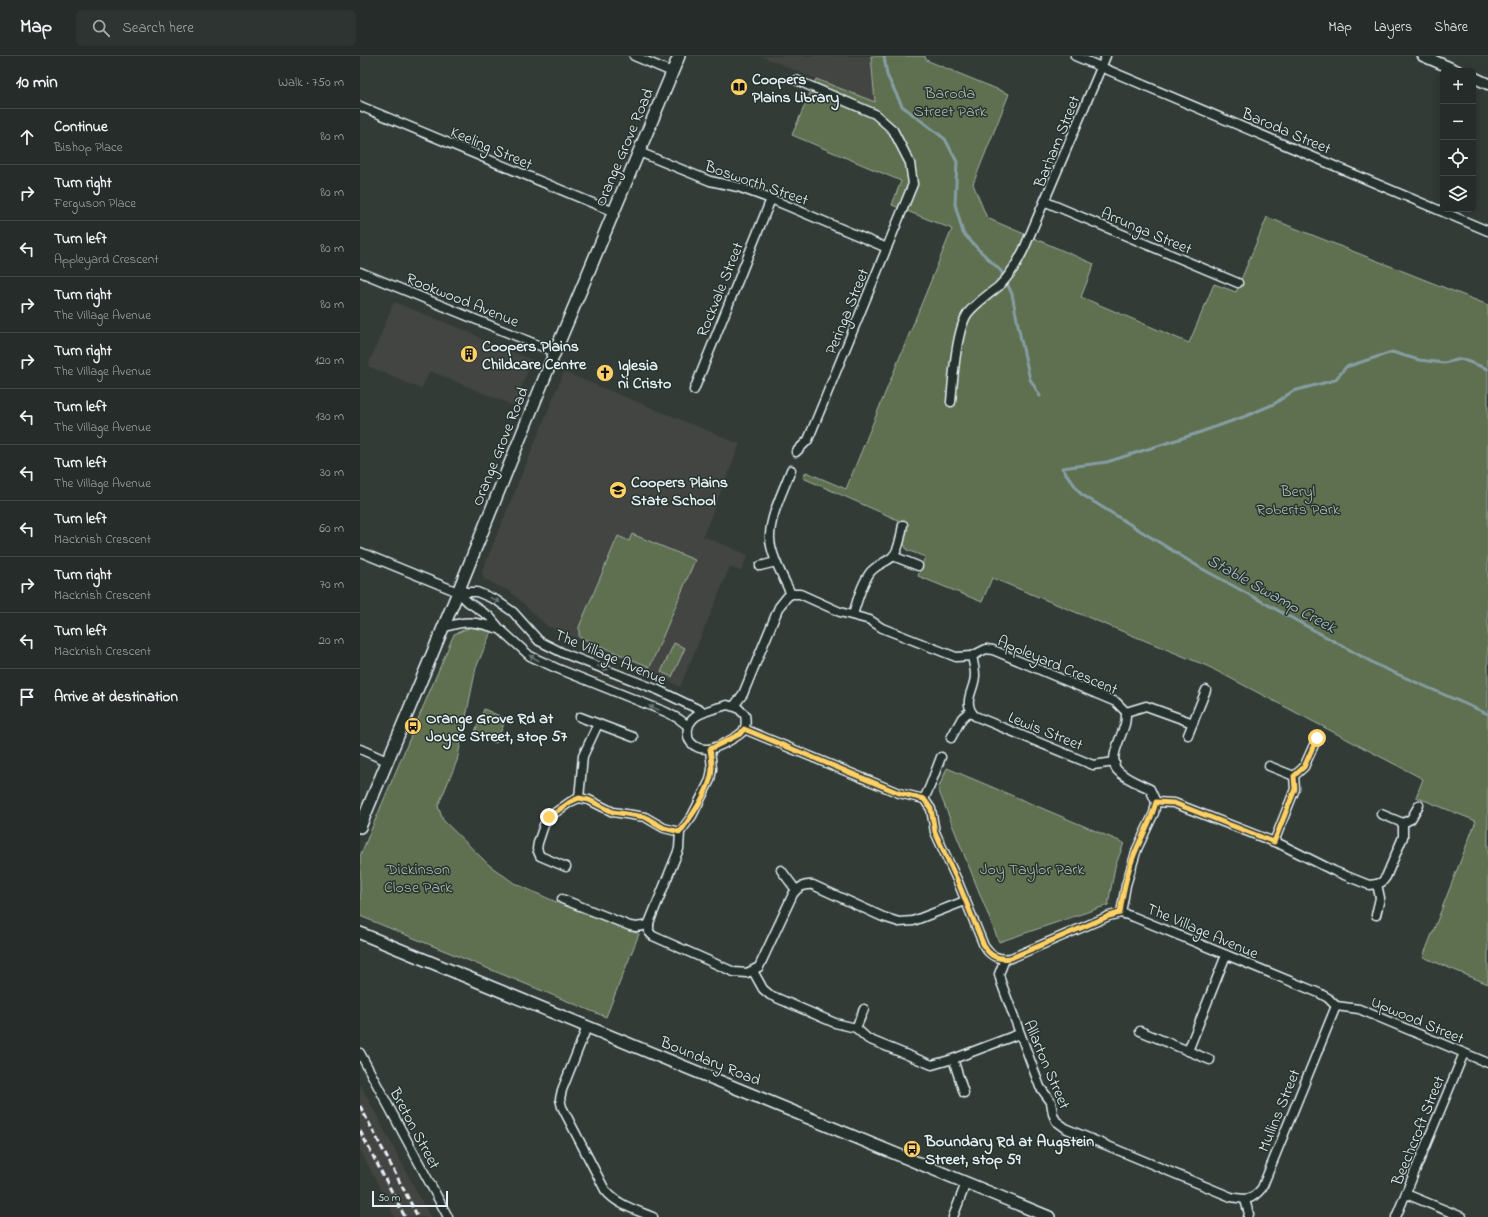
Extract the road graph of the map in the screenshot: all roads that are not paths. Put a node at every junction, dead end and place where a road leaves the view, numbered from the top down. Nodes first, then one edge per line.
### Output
1 (634, 56) edge
2 (679, 56) edge
3 (1075, 56) edge
4 (1106, 56) edge
5 (1423, 56) edge
6 (1101, 67) junction
7 (1451, 68) edge
8 (672, 72) junction
9 (1476, 78) edge
10 (796, 80) dead end
11 (1488, 84) edge
12 (360, 106) edge
13 (639, 152) junction
14 (771, 199) junction
15 (1046, 202) junction
16 (614, 212) junction
17 (1488, 230) edge
18 (887, 248) junction
19 (360, 272) edge
20 (1238, 283) dead end
21 (555, 352) junction
22 (694, 390) dead end
23 (951, 402) dead end
24 (796, 452) dead end
25 (791, 470) dead end
26 (903, 525) dead end
27 (360, 552) edge
28 (894, 556) junction
29 (776, 562) junction
30 (760, 566) dead end
31 (918, 566) dead end
32 (458, 592) junction
33 (790, 594) junction
34 (853, 615) junction
35 (442, 628) junction
36 (500, 629) junction
37 (972, 656) junction
38 (1206, 690) dead end
39 (734, 706) junction
40 (970, 711) junction
41 (704, 712) junction
42 (1126, 712) junction
43 (580, 717) dead end
44 (1193, 723) junction
45 (598, 724) junction
46 (688, 726) junction
47 (744, 729) junction
48 (1188, 735) dead end
49 (633, 737) dead end
50 (951, 738) dead end
51 (1317, 738) dead end
52 (360, 749) edge
53 (710, 749) junction
54 (941, 757) dead end
55 (387, 761) junction
56 (1115, 762) junction
57 (1269, 766) dead end
58 (1294, 776) junction
59 (579, 798) junction
60 (924, 799) junction
61 (1156, 802) junction
62 (1419, 805) dead end
63 (1381, 814) dead end
64 (1403, 823) junction
65 (360, 827) edge
66 (680, 832) junction
67 (1274, 842) junction
68 (566, 867) dead end
69 (781, 870) dead end
70 (1377, 884) junction
71 (796, 890) junction
72 (562, 899) dead end
73 (965, 901) junction
74 (1120, 913) junction
75 (1376, 915) dead end
76 (649, 925) junction
77 (360, 933) edge
78 (1226, 955) junction
79 (1004, 959) junction
80 (753, 971) junction
81 (1336, 1006) junction
82 (864, 1009) dead end
83 (587, 1027) junction
84 (856, 1028) junction
85 (1140, 1031) dead end
86 (1019, 1034) junction
87 (1188, 1051) junction
88 (360, 1053) edge
89 (1464, 1053) junction
90 (953, 1059) junction
91 (1210, 1060) dead end
92 (1488, 1063) edge
93 (964, 1093) dead end
94 (966, 1183) junction
95 (1406, 1194) junction
96 (1245, 1200) junction
97 (448, 1217) edge
98 (654, 1217) edge
99 (953, 1217) edge
100 (1050, 1217) edge
101 (1248, 1217) edge
102 (1396, 1217) edge
103 (1462, 1217) edge

1 - 8 street
2 - 8 main road, Orange Grove Road
3 - 6 street, Baroda Street
4 - 6 street, Barham Street
5 - 7 street
6 - 15 street, Barham Street
6 - 17 street, Baroda Street
8 - 13 main road, Orange Grove Road
9 - 11 street
10 - 18 street, Peringa Street
12 - 16 street, Keeling Street
13 - 14 street, Bosworth Street
13 - 16 main road, Orange Grove Road
14 - 18 street, Bosworth Street
14 - 22 street, Rockvale Street
15 - 20 street, Arrunga Street
15 - 23 street, Barham Street
16 - 21 main road, Orange Grove Road
18 - 24 street, Peringa Street
19 - 21 street, Rookwood Avenue
21 - 32 main road, Orange Grove Road
25 - 29 street
26 - 28 street
27 - 32 street
28 - 31 street
28 - 34 street
29 - 30 street
29 - 33 street
32 - 35 main road, Orange Grove Road
32 - 36 street, The Village Avenue
32 -> 41 street, The Village Avenue
33 - 34 street, Appleyard Crescent
33 - 39 street
34 - 37 street, Appleyard Crescent
35 - 36 street
35 - 55 main road, Orange Grove Road
46 -> 36 street, The Village Avenue
37 - 40 street
37 - 42 street, Appleyard Crescent
38 - 44 street
39 - 41 street
39 - 47 street
40 - 50 street
40 - 56 street, Lewis Street
41 - 46 street
42 - 44 street
42 - 56 street, Appleyard Crescent
43 - 45 street
44 - 48 street
45 - 49 street
45 - 59 street
46 - 53 street
47 - 53 street
47 - 60 street
51 - 58 street
52 - 55 street
53 - 66 street
54 - 60 street
55 - 65 main road, Orange Grove Road
56 - 61 street
57 - 58 street
58 - 67 street
59 - 66 street
59 - 68 street
60 - 73 street
61 - 67 street
61 - 74 street
62 - 64 street
63 - 64 street
64 - 70 street
66 - 76 street
67 - 70 street
69 - 71 street
70 - 75 street
71 - 73 street
71 - 80 street
72 - 76 street
73 - 79 street
74 - 78 street, The Village Avenue
74 - 79 street, The Village Avenue
76 - 80 street
77 - 83 main road, Boundary Road
78 - 81 street, The Village Avenue
78 - 87 street
79 - 86 street, Allarton Street
80 - 84 street
81 - 89 street, Upwood Street
81 - 96 street, Mullins Street
82 - 84 street
83 - 94 main road, Boundary Road
83 - 98 street
84 - 90 street
85 - 87 street
86 - 90 street
86 - 96 street, Allarton Street
87 - 91 street
88 - 97 street, Breton Street
89 - 92 street, Upwood Street
89 - 95 street, Beechcroft Street
90 - 93 street
94 - 99 street
94 - 100 main road, Boundary Road
95 - 102 street, Beechcroft Street
95 - 103 street
96 - 101 street

